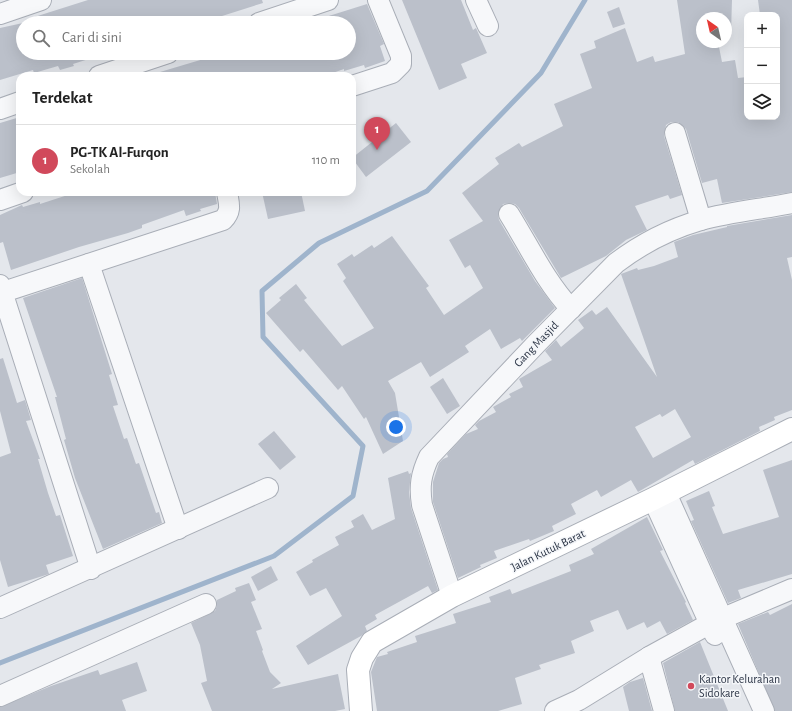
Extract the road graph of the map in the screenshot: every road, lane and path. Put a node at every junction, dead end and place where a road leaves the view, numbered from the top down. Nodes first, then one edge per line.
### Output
1 (41, 0) edge
2 (328, 0) edge
3 (378, 0) edge
4 (476, 0) edge
5 (0, 14) edge
6 (280, 16) edge
7 (488, 26) dead end
8 (147, 60) edge
9 (111, 72) edge
10 (356, 85) edge
11 (16, 103) edge
12 (0, 109) edge
13 (675, 133) dead end
14 (16, 195) edge
15 (228, 196) edge
16 (0, 200) edge
17 (792, 203) edge
18 (509, 214) dead end
19 (701, 220) junction
20 (89, 264) junction
21 (1, 290) edge
22 (571, 309) junction
23 (792, 429) edge
24 (268, 488) dead end
25 (660, 496) junction
26 (178, 529) junction
27 (91, 569) junction
28 (792, 589) edge
29 (452, 596) junction
30 (206, 604) dead end
31 (0, 608) edge
32 (716, 621) junction
33 (649, 657) junction
34 (0, 696) edge
35 (580, 705) edge
36 (361, 711) edge
37 (555, 711) edge
38 (664, 711) edge
39 (750, 711) edge
40 (764, 711) edge

1 - 5 street
2 - 6 street
3 - 10 street
4 - 7 street
8 - 9 street
11 - 12 street
13 - 19 street
14 - 16 street
15 - 20 street
17 - 19 street, Gang Masjid
18 - 22 street
19 - 22 street, Gang Masjid
20 - 21 street
20 - 26 street
21 - 27 street
22 - 29 street, Gang Masjid
23 - 25 street, Jalan Kutuk Barat
24 - 26 street
25 - 29 street, Jalan Kutuk Barat
25 - 32 street
26 - 27 street
27 - 31 street
28 - 32 street
29 - 36 street, Jalan Kutuk Barat
30 - 34 street
32 - 33 street
32 - 39 street
32 - 40 street
33 - 35 street
33 - 38 street
35 - 37 street

